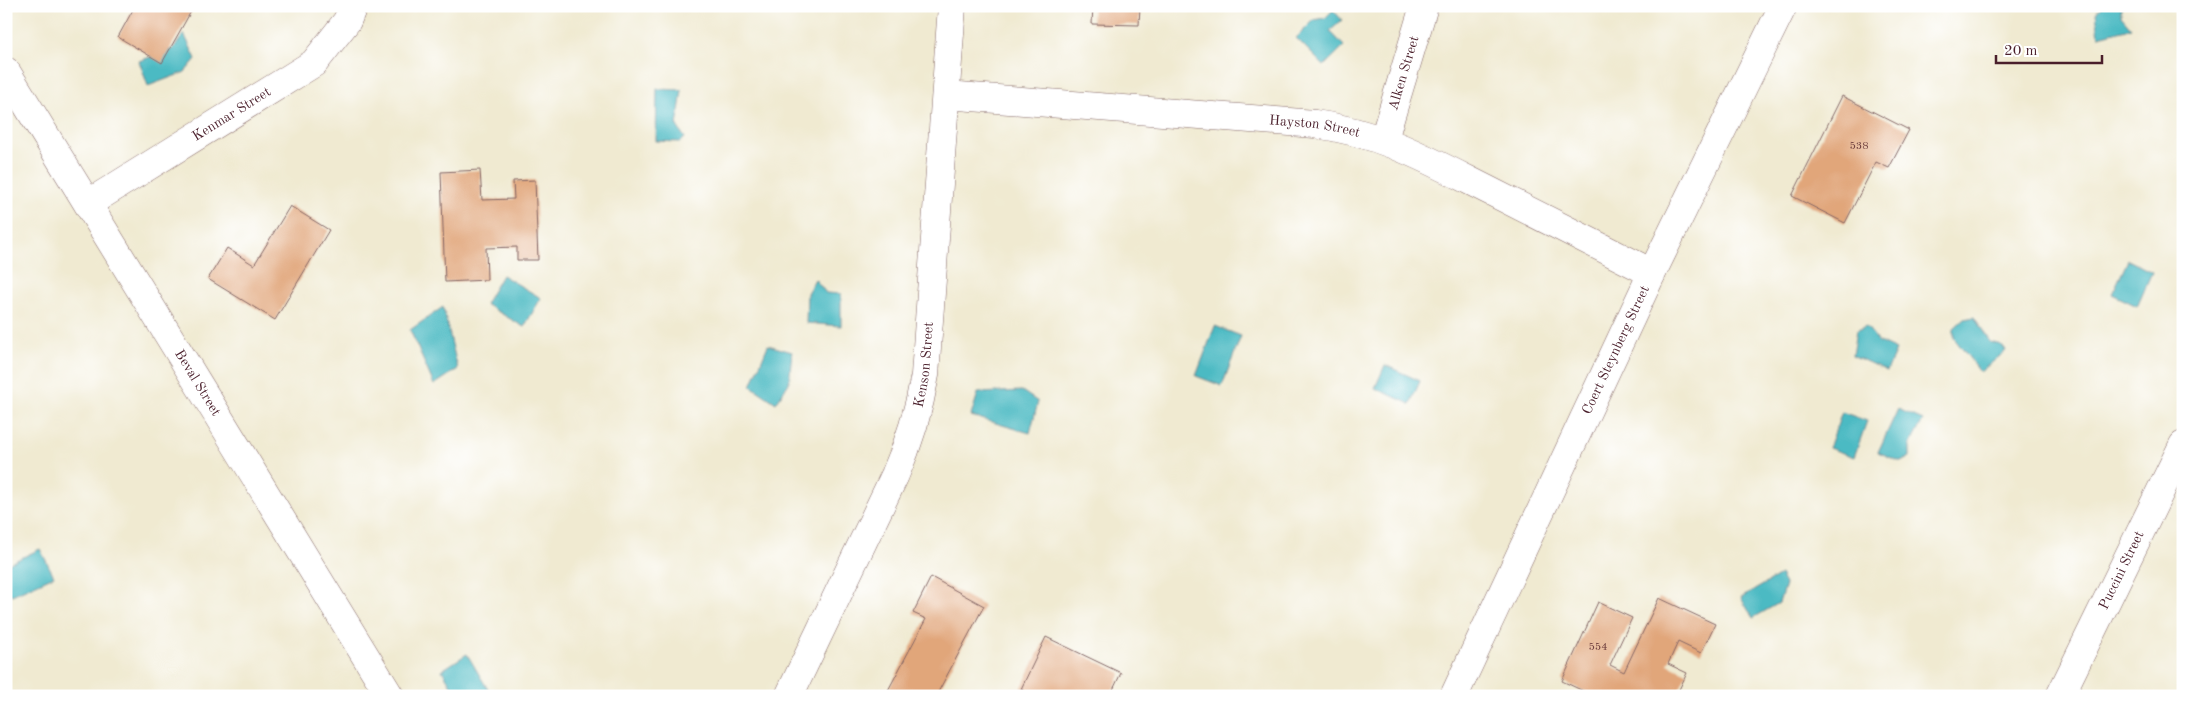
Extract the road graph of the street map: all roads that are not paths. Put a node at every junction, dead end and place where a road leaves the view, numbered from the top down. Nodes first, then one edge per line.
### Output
1 (353, 6) edge
2 (952, 6) edge
3 (1424, 6) edge
4 (1783, 6) edge
5 (6, 71) edge
6 (946, 94) junction
7 (1384, 139) junction
8 (89, 203) junction
9 (1652, 272) junction
10 (2183, 445) edge
11 (390, 696) edge
12 (789, 696) edge
13 (1454, 696) edge
14 (2060, 696) edge

1 - 8 street, Kenmar Street
2 - 6 street, Kenson Street
3 - 7 street, Alken Street
4 - 9 street, Coert Steynberg Street
5 - 8 street, Beval Street
6 - 7 street, Hayston Street
6 - 12 street, Kenson Street
7 - 9 street, Hayston Street
8 - 11 street, Beval Street
9 - 13 street, Coert Steynberg Street
10 - 14 street, Puccini Street

